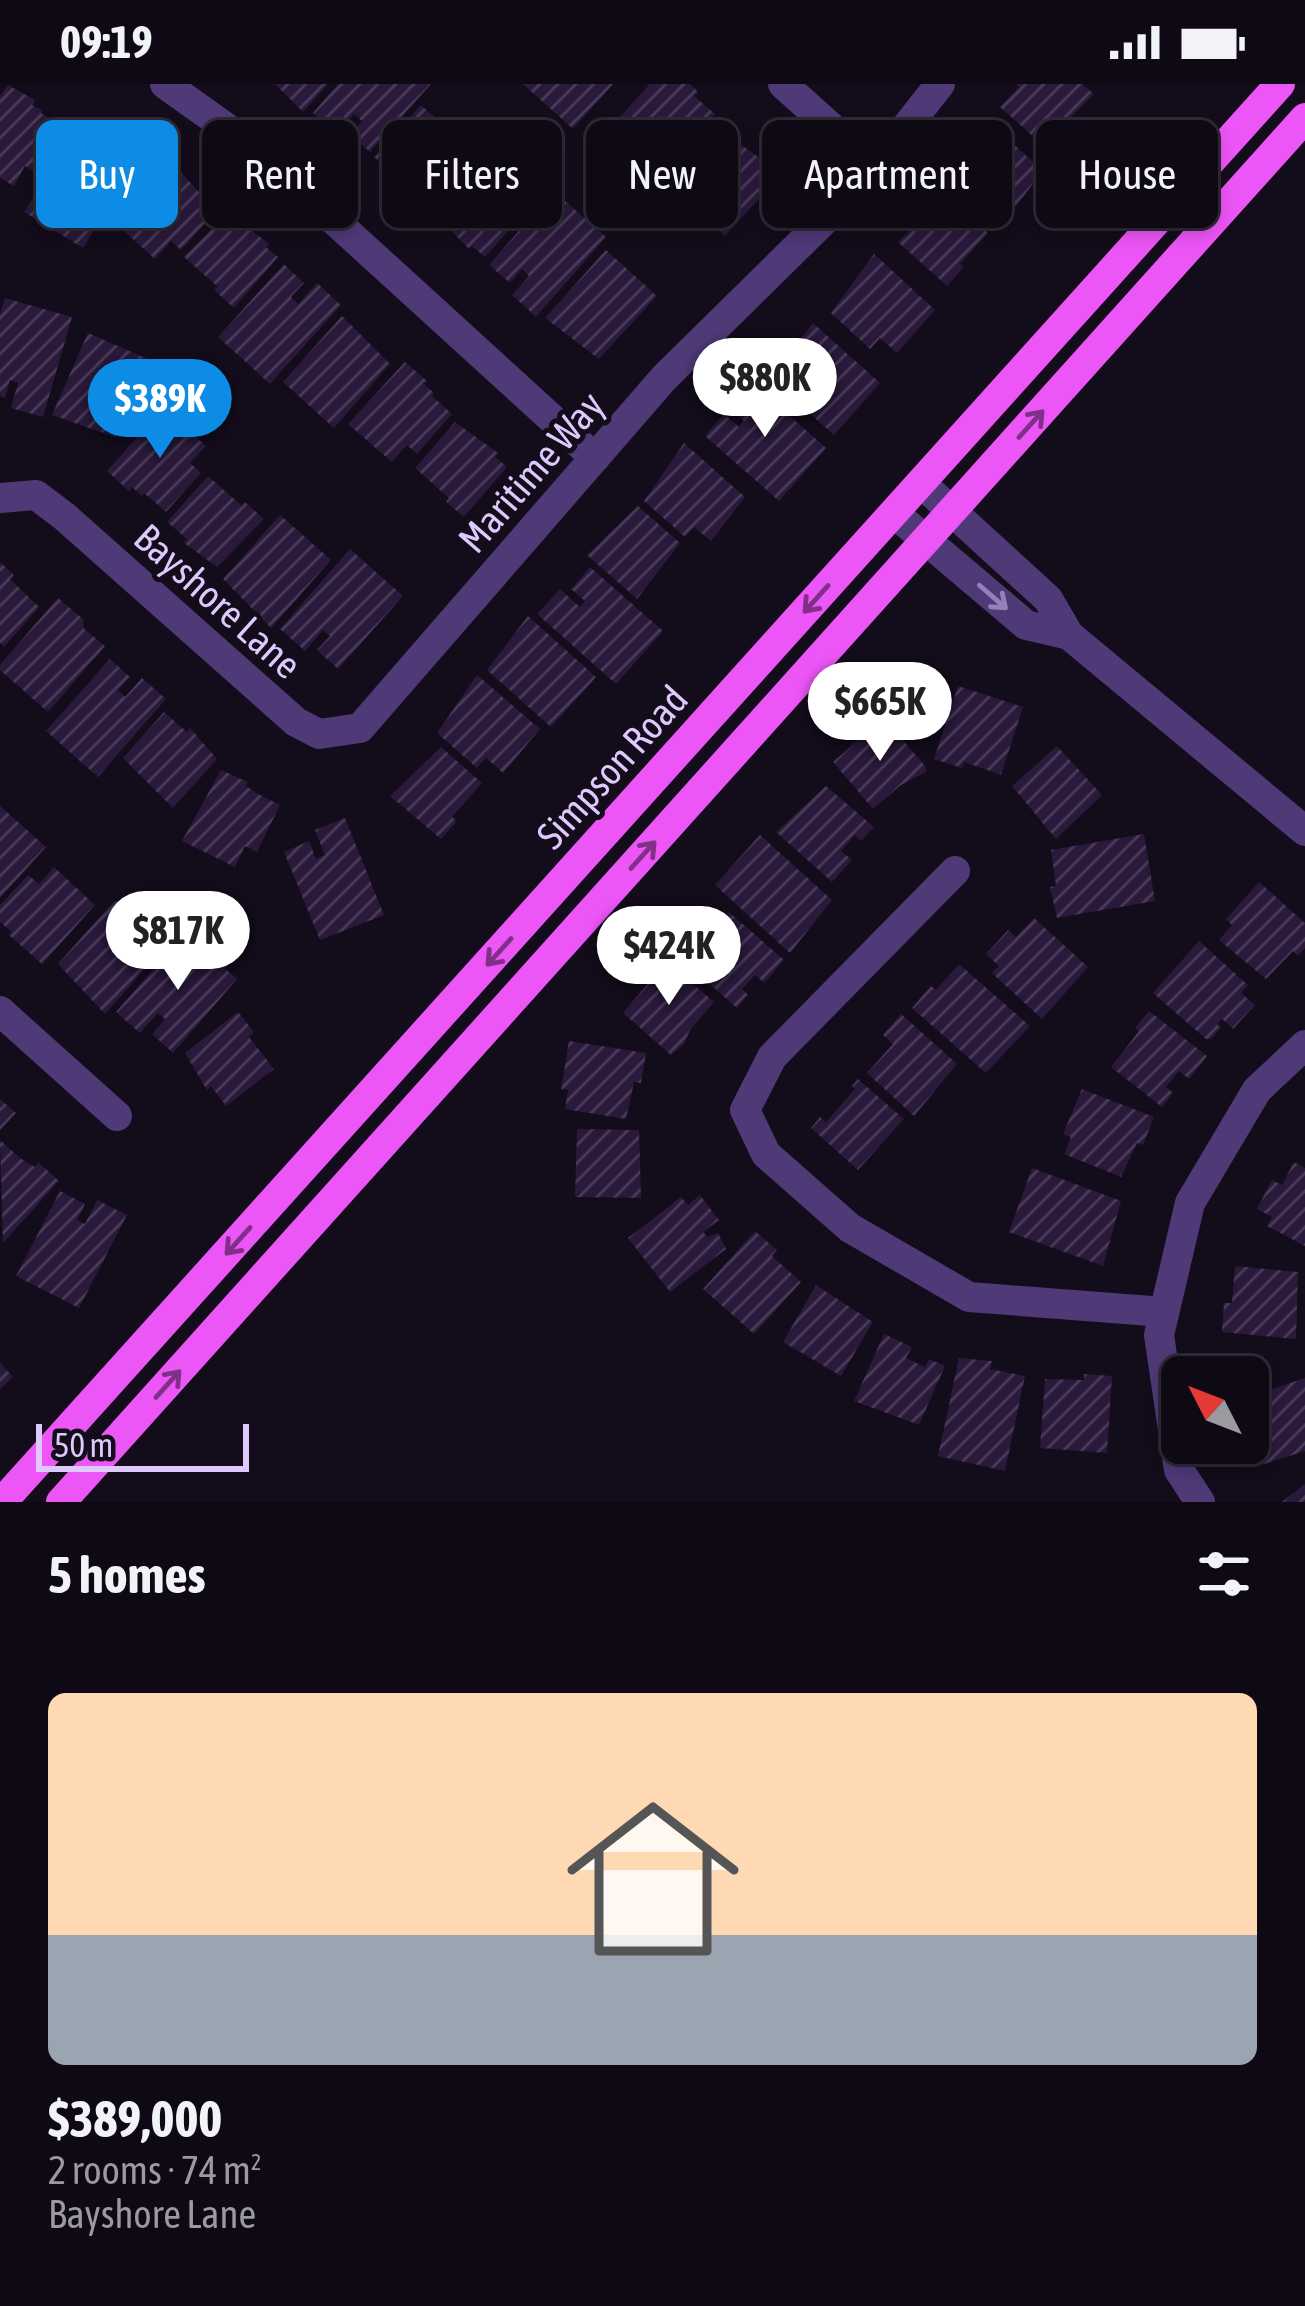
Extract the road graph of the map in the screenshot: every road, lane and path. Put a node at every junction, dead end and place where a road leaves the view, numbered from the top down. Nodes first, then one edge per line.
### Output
1 (165, 84) edge
2 (783, 84) edge
3 (940, 84) edge
4 (1280, 84) edge
5 (1305, 118) edge
6 (823, 120) edge
7 (912, 120) edge
8 (817, 228) edge
9 (595, 458) junction
10 (921, 484) junction
11 (2, 496) edge
12 (953, 511) junction
13 (894, 512) junction
14 (927, 540) junction
15 (1069, 635) junction
16 (319, 734) joint
17 (1305, 831) edge
18 (955, 872) dead end
19 (0, 1011) edge
20 (1305, 1045) edge
21 (116, 1115) dead end
22 (1164, 1312) junction
23 (2, 1502) edge
24 (62, 1502) edge
25 (1199, 1502) edge

1 - 9 street
2 - 6 street
3 - 7 street, Maritime Way
4 - 10 main road, Simpson Road
12 -> 5 main road, Simpson Road
8 - 9 street, Maritime Way
9 - 16 street, Maritime Way
10 - 12 street
10 - 13 main road, Simpson Road
11 - 16 street, Bayshore Lane
12 - 14 main road, Simpson Road
12 - 15 street
13 - 14 street
13 -> 23 main road, Simpson Road
14 -> 15 street
24 -> 14 main road, Simpson Road
15 - 17 street
18 - 22 street
19 - 21 street
20 - 22 street
22 - 25 street

